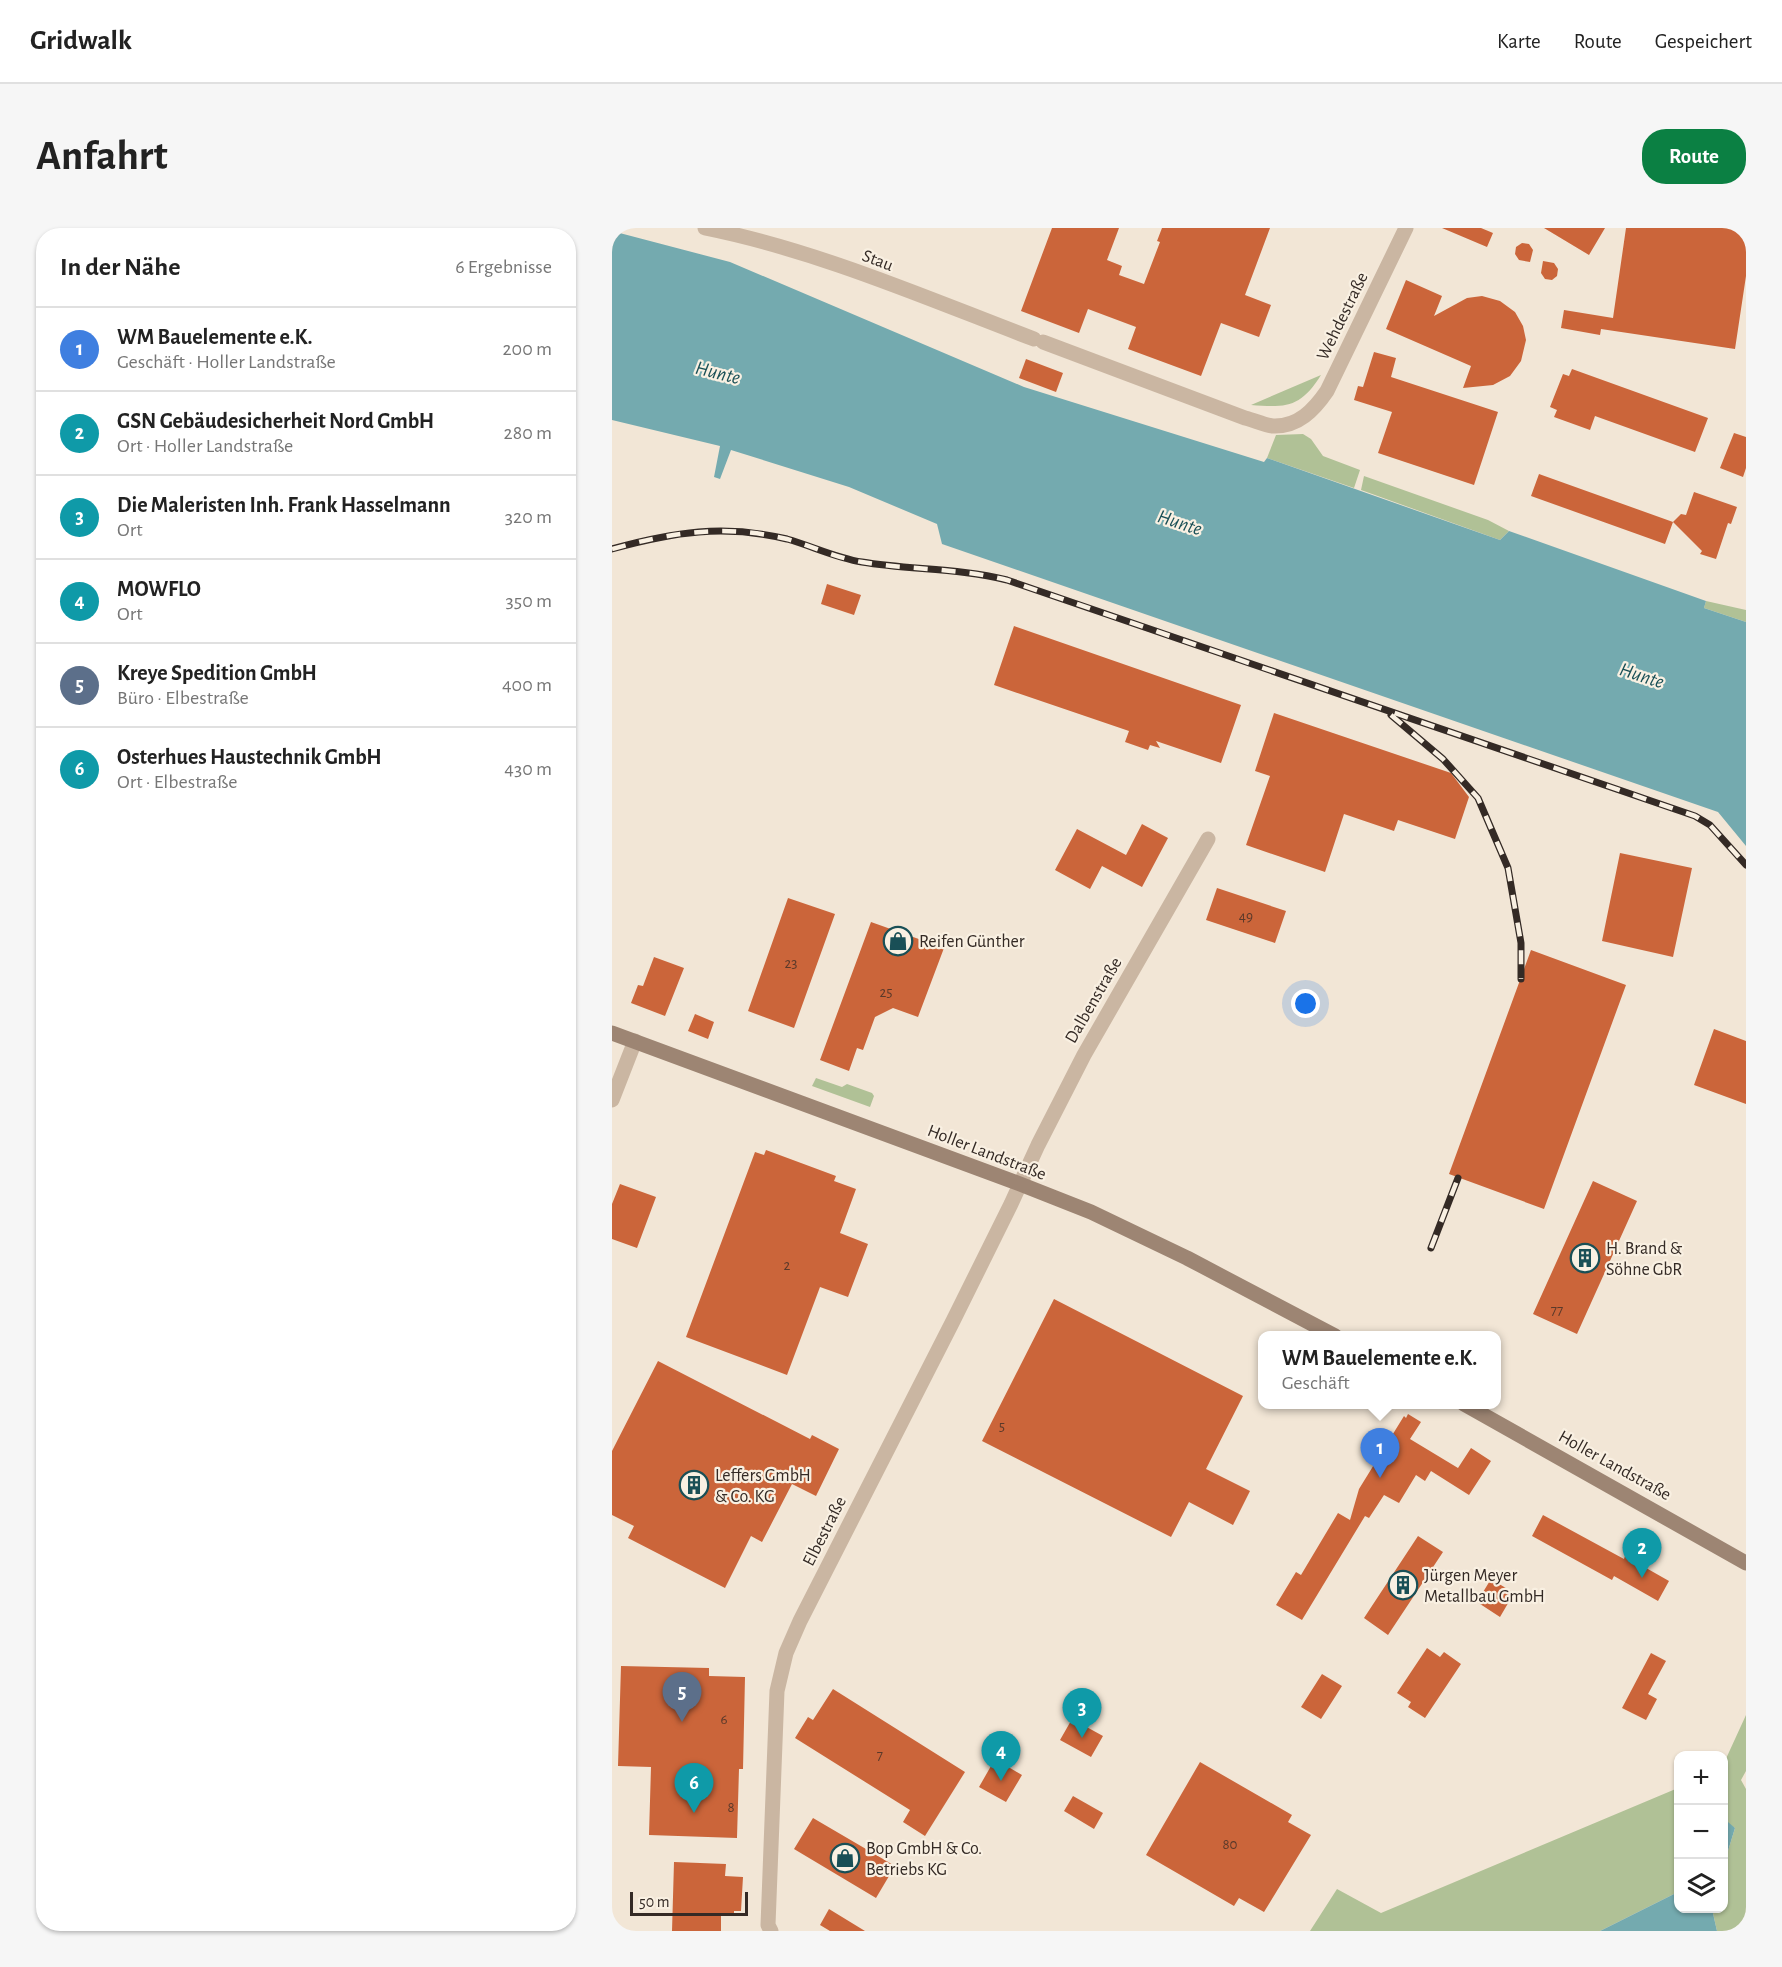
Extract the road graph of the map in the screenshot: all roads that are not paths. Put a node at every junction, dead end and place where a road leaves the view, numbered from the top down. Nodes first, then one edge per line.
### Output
1 (705, 228) edge
2 (1406, 228) edge
3 (1305, 417) joint
4 (1208, 839) dead end
5 (612, 1034) edge
6 (634, 1041) junction
7 (612, 1100) edge
8 (1020, 1184) junction
9 (1327, 1331) edge
10 (1473, 1409) edge
11 (1746, 1563) edge
12 (768, 1929) edge

1 - 3 street, Stau
2 - 3 street, Wehdestraße
4 - 8 street, Dalbenstraße
5 - 6 main road, Holler Landstraße
6 - 7 street
6 - 8 main road, Holler Landstraße
8 - 9 main road, Holler Landstraße
8 - 12 street, Elbestraße
10 - 11 main road, Holler Landstraße

